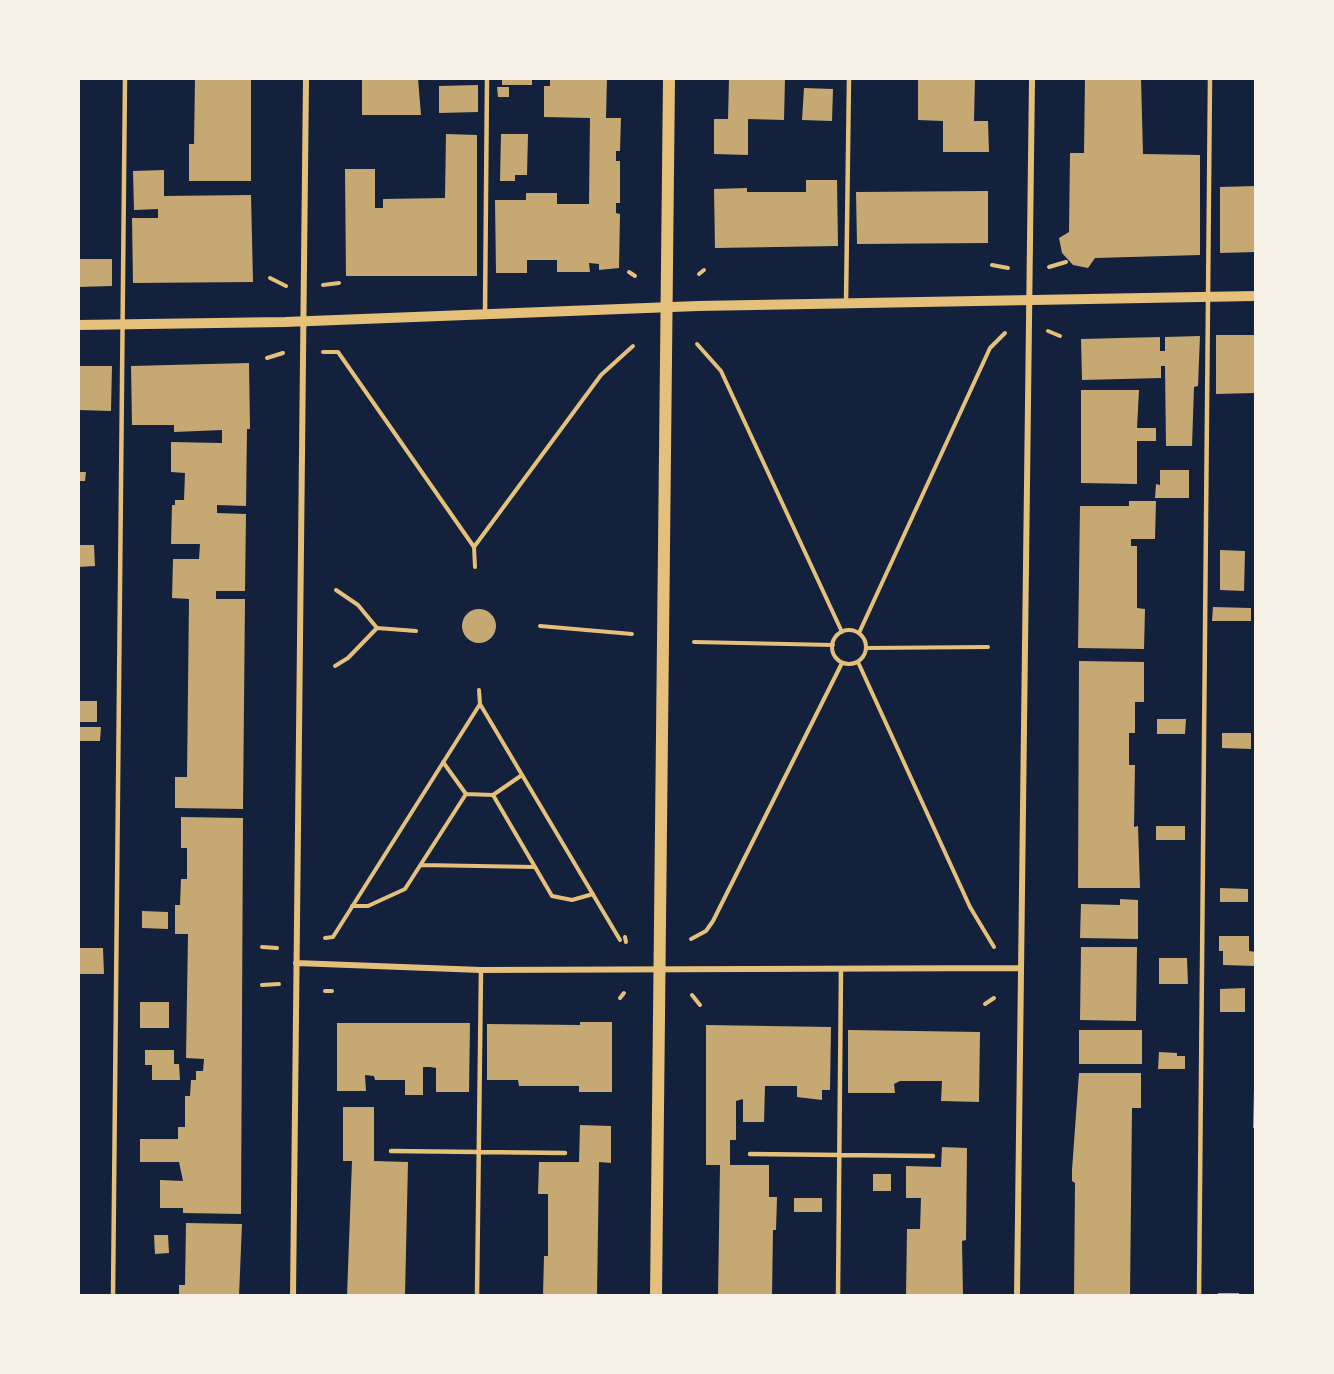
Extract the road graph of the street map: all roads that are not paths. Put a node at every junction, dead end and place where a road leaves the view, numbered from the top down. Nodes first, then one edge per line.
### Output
1 (125, 78) edge
2 (306, 78) edge
3 (487, 78) edge
4 (669, 78) edge
5 (849, 78) edge
6 (1032, 78) edge
7 (1210, 78) edge
8 (1256, 296) edge
9 (1208, 297) junction
10 (1028, 300) junction
11 (846, 305) junction
12 (667, 307) junction
13 (485, 314) junction
14 (304, 321) junction
15 (122, 323) junction
16 (78, 325) edge
17 (296, 963) junction
18 (1020, 968) junction
19 (661, 969) junction
20 (841, 969) junction
21 (481, 970) junction
22 (391, 1151) dead end
23 (478, 1152) junction
24 (565, 1153) dead end
25 (750, 1154) dead end
26 (839, 1155) junction
27 (933, 1156) dead end
28 (113, 1296) edge
29 (293, 1296) edge
30 (477, 1296) edge
31 (656, 1296) edge
32 (838, 1296) edge
33 (1017, 1296) edge
34 (1199, 1296) edge

1 - 15 lane
2 - 14 street
3 - 13 lane
4 - 12 main road
5 - 11 lane
6 - 10 street
7 - 9 lane
8 - 9 street
9 - 10 street
9 - 34 lane
10 - 11 street
10 - 18 street
11 - 12 street
12 - 13 street
12 - 19 main road
13 - 14 street
14 - 15 street
14 - 17 street
15 - 16 street
15 - 28 lane
17 - 21 street
17 - 29 street
18 - 20 street
18 - 33 street
19 - 20 street
19 - 21 street
19 - 31 main road
20 - 26 lane
21 - 23 lane
22 - 23 lane
23 - 24 lane
23 - 30 lane
25 - 26 lane
26 - 27 lane
26 - 32 lane

